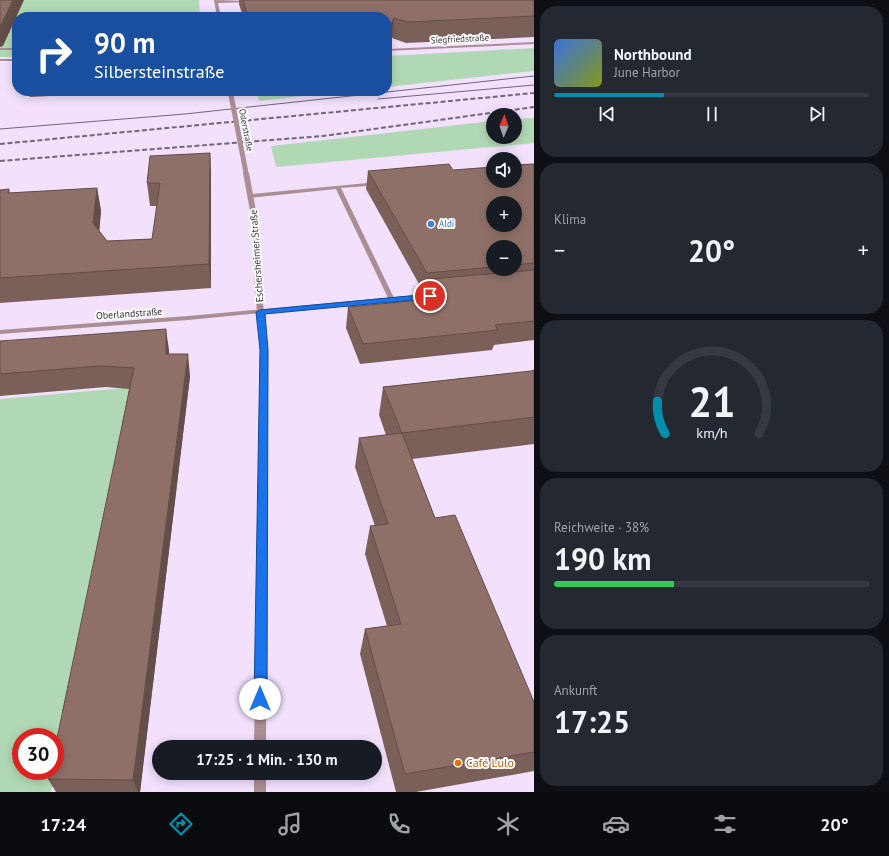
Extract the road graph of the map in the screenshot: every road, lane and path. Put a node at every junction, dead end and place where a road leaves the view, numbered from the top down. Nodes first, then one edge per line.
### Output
1 (216, 1) edge
2 (256, 1) edge
3 (218, 12) edge
4 (534, 43) edge
5 (0, 49) edge
6 (12, 49) edge
7 (392, 50) edge
8 (0, 60) edge
9 (12, 60) edge
10 (232, 96) edge
11 (246, 173) joint
12 (385, 183) edge
13 (338, 187) junction
14 (250, 196) junction
15 (445, 294) edge
16 (392, 300) junction
17 (260, 312) junction
18 (0, 332) edge
19 (260, 740) edge
20 (260, 780) edge
21 (260, 792) edge

1 - 2 street
1 - 3 street
4 - 7 street, Siegfriedstraße
5 - 6 street
8 - 9 street
10 - 11 street, Oderstraße, bridge
11 - 14 street, Eschersheimer Straße
12 - 13 street
13 - 14 street
13 - 16 street
14 - 17 street, Eschersheimer Straße
15 - 16 street, Oberlandstraße
16 - 17 street, Oberlandstraße
17 - 18 street, Oberlandstraße
17 - 19 street, Eschersheimer Straße
20 - 21 street

